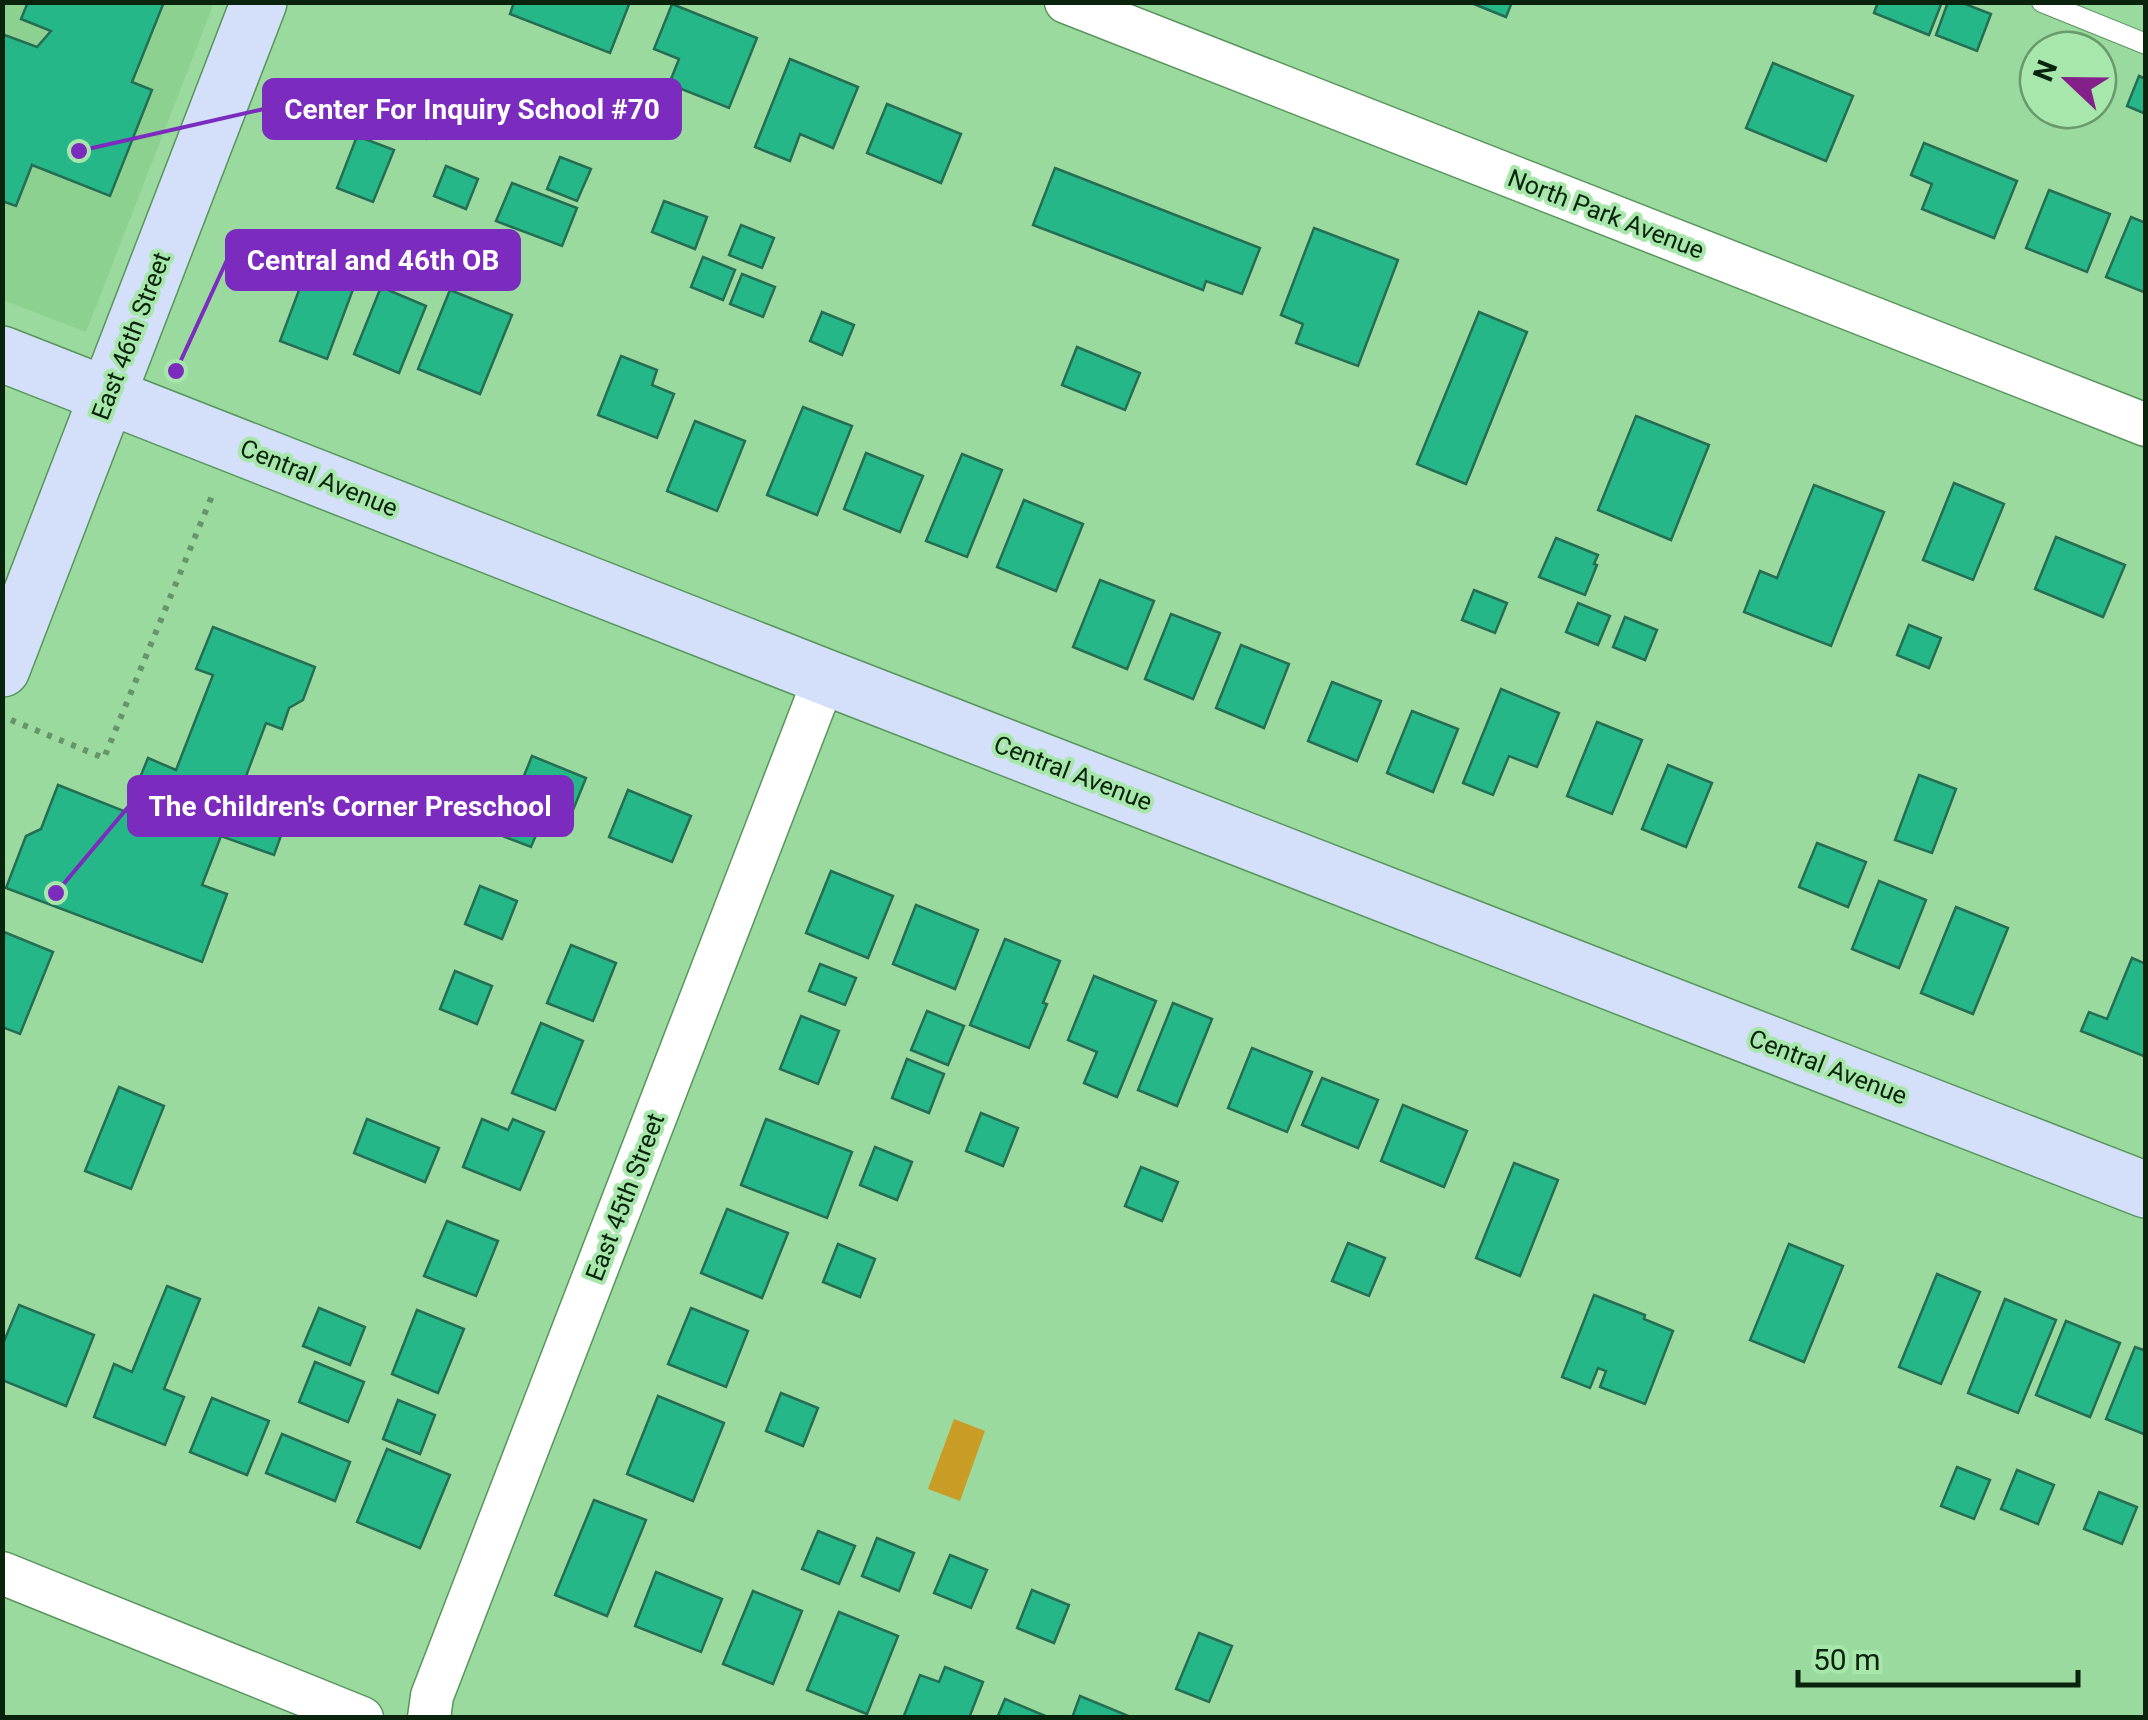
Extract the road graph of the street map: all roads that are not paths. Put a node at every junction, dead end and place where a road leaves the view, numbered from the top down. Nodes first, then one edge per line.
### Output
1 (259, 2) edge
2 (1066, 2) edge
3 (2042, 2) edge
4 (2146, 44) edge
5 (2, 354) edge
6 (108, 395) junction
7 (2146, 425) edge
8 (825, 677) junction
9 (7, 694) edge
10 (2146, 1190) edge
11 (2, 1573) edge
12 (362, 1718) edge
13 (429, 1718) edge

1 - 6 main road, East 46th Street
2 - 7 street, North Park Avenue
3 - 4 lane
5 - 6 main road, Central Avenue
6 - 8 main road, Central Avenue
6 - 9 main road, East 46th Street
8 - 10 main road, Central Avenue
8 - 13 street, East 45th Street
11 - 12 street

